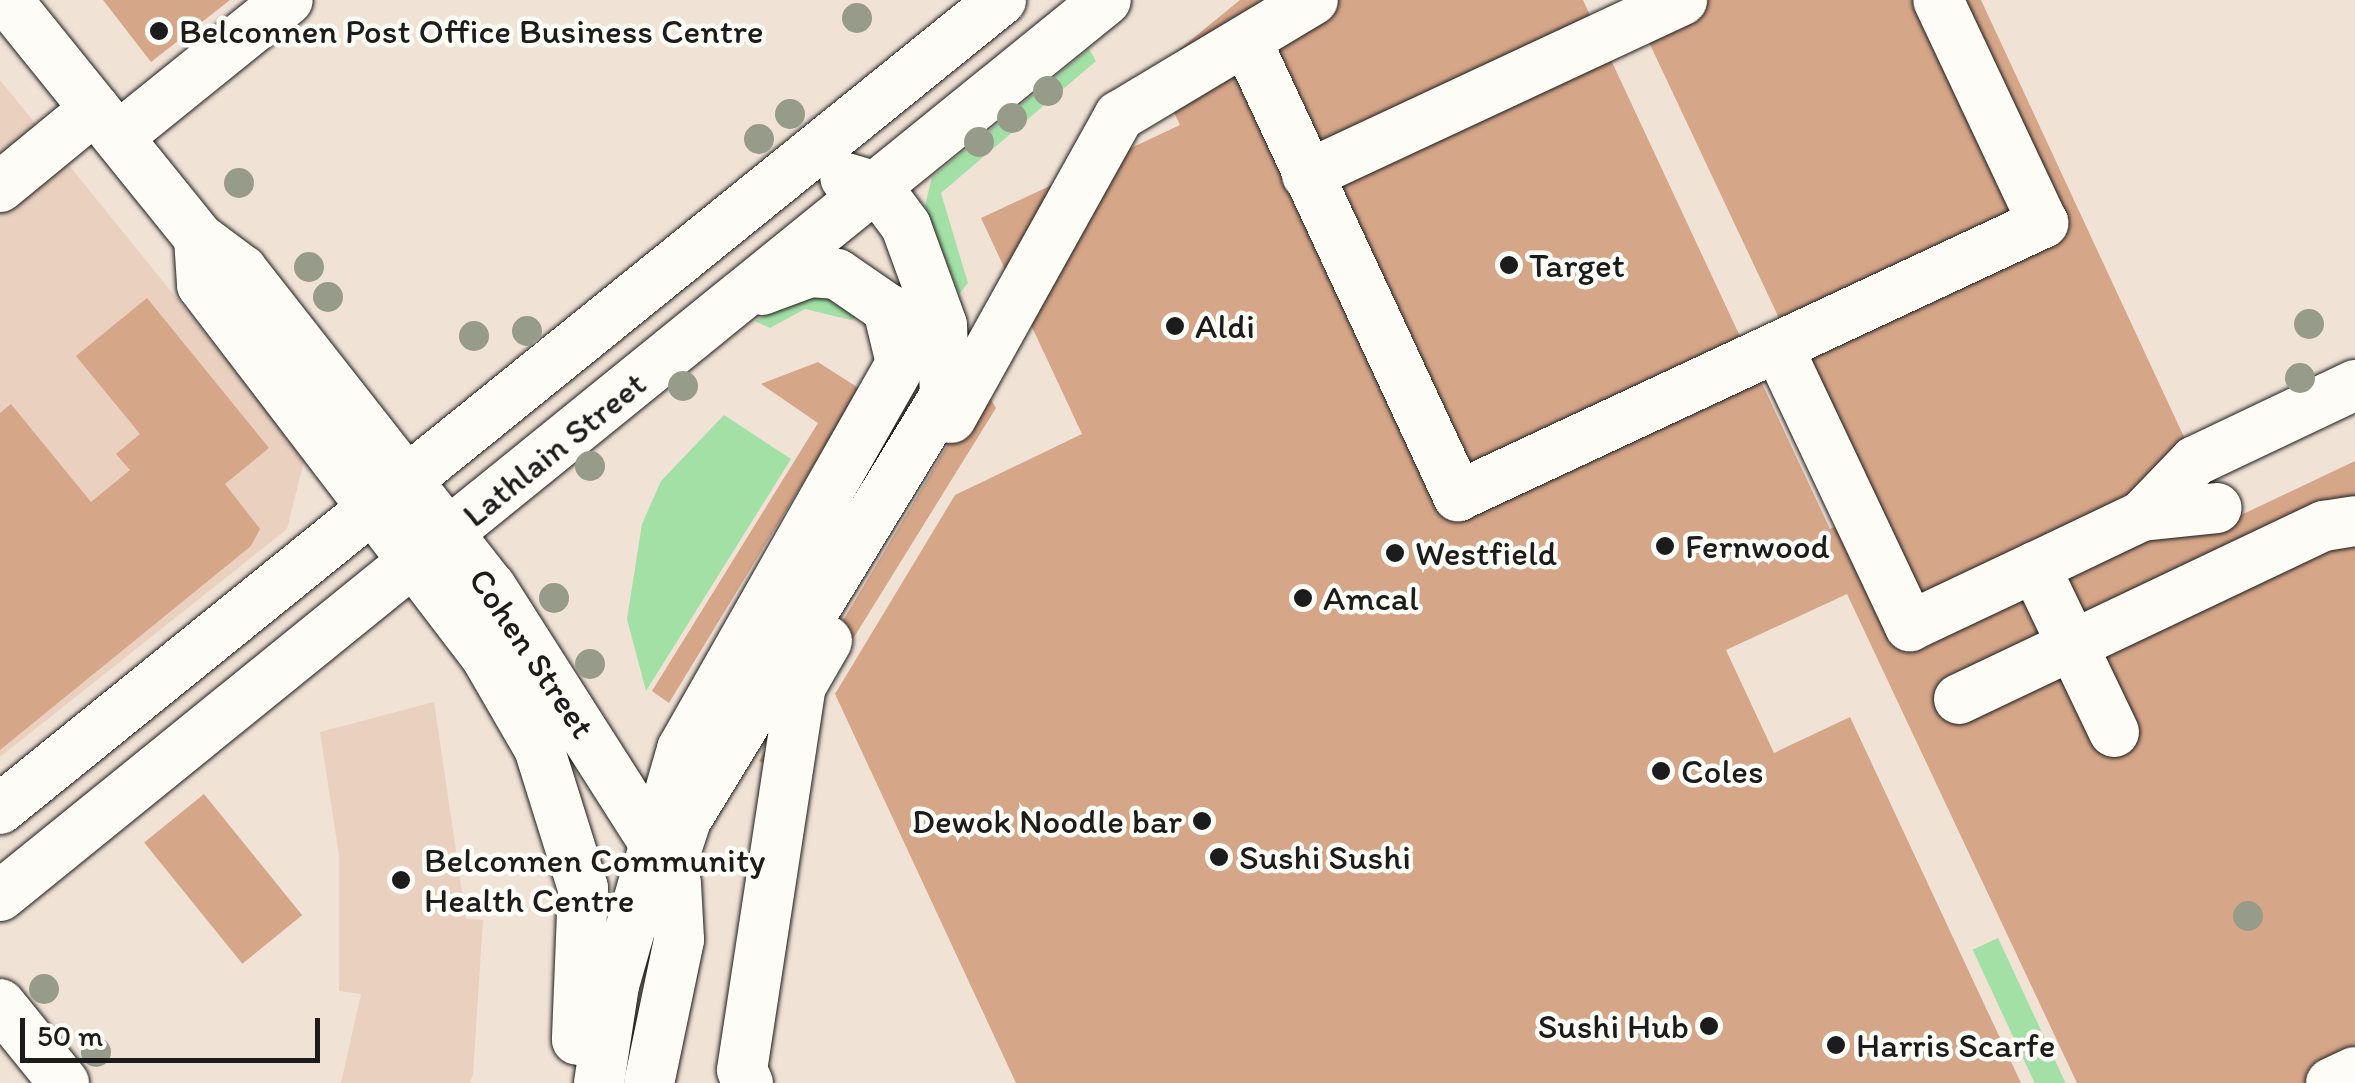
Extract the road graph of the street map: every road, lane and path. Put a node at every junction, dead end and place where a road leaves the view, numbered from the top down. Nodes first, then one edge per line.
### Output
1 (7, 0) edge
2 (288, 0) edge
3 (1001, 0) edge
4 (1106, 0) edge
5 (1313, 0) edge
6 (1682, 0) edge
7 (1938, 0) edge
8 (1246, 42) junction
9 (107, 123) junction
10 (1308, 174) junction
11 (0, 187) edge
12 (876, 187) junction
13 (739, 299) junction
14 (628, 302) junction
15 (1778, 346) junction
16 (2355, 384) edge
17 (390, 494) junction
18 (2217, 508) dead end
19 (2142, 516) junction
20 (2345, 534) edge
21 (431, 548) junction
22 (2035, 567) junction
23 (1960, 699) dead end
24 (2114, 732) dead end
25 (0, 809) edge
26 (660, 855) junction
27 (0, 896) edge
28 (0, 1004) edge
29 (2355, 1072) edge
30 (64, 1083) edge
31 (576, 1083) edge
32 (599, 1083) edge
33 (618, 1083) edge
34 (649, 1083) edge
35 (748, 1083) edge
36 (2331, 1083) edge

1 - 9 street, Cohen Street
2 - 9 street
3 - 14 street, Lathlain Street
4 - 12 street, Lathlain Street
5 - 8 street
6 - 10 street
7 - 15 street
8 - 10 street
8 - 35 street
9 - 11 street
9 - 17 street, Cohen Street
10 - 15 street
12 - 13 street, Lathlain Street
12 - 14 street
12 - 26 street
13 - 21 street, Lathlain Street
13 - 26 street
14 - 17 street, Lathlain Street
15 - 22 street
16 - 19 street
17 - 21 street, Cohen Street
17 - 25 street, Lathlain Street
18 - 19 street
19 - 22 street
20 - 23 street
21 - 26 street, Cohen Street
21 - 27 street, Lathlain Street
21 - 31 street, Cohen Street
22 - 24 street
26 - 32 street
26 - 33 street
26 - 34 street, Cohen Street
28 - 30 street
29 - 36 street

